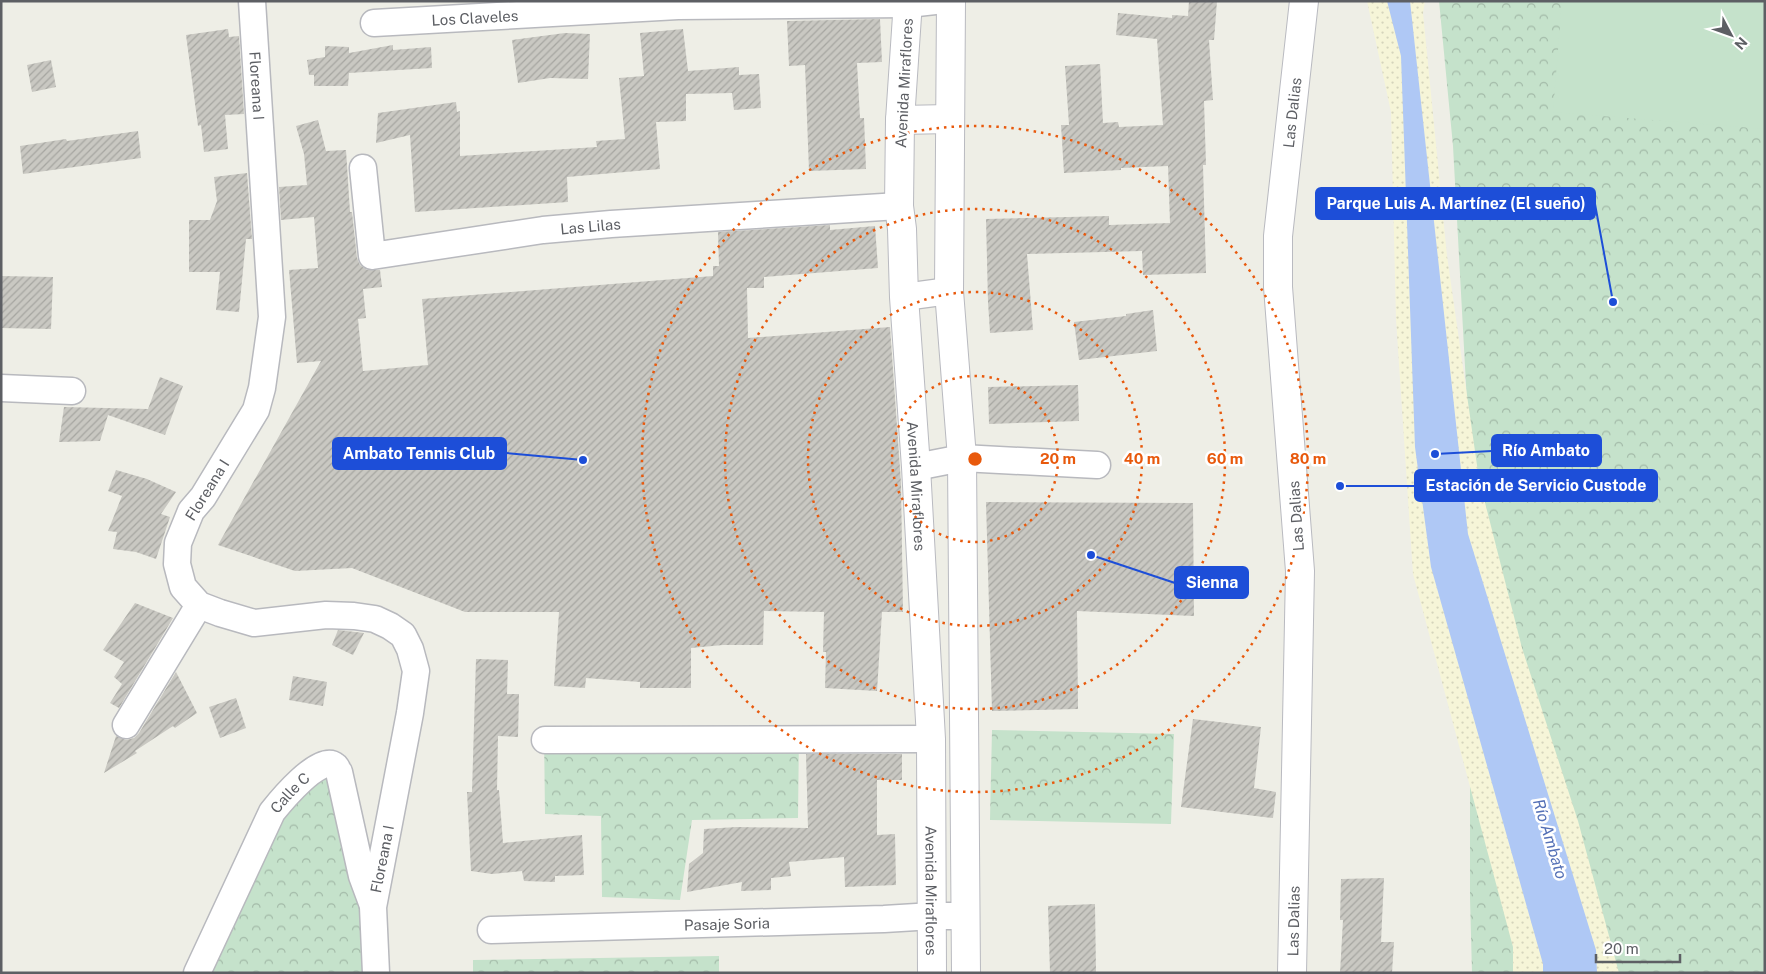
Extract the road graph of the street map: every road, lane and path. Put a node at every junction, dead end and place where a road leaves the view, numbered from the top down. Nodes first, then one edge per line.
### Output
1 (252, 1) edge
2 (935, 1) edge
3 (951, 1) edge
4 (1304, 1) edge
5 (908, 2) edge
6 (374, 23) dead end
7 (950, 119) junction
8 (900, 120) junction
9 (363, 168) dead end
10 (899, 206) junction
11 (949, 290) junction
12 (904, 297) junction
13 (1, 388) edge
14 (72, 391) dead end
15 (962, 458) junction
16 (1097, 465) dead end
17 (916, 467) junction
18 (199, 605) junction
19 (126, 725) dead end
20 (931, 739) junction
21 (545, 740) dead end
22 (373, 906) junction
23 (933, 916) junction
24 (965, 916) junction
25 (491, 930) dead end
26 (197, 973) edge
27 (376, 973) edge
28 (932, 973) edge
29 (966, 973) edge
30 (1292, 973) edge

1 - 18 street, Floreana I
2 - 5 street, Los Claveles
3 - 7 main road
4 - 30 main road, Las Dalias
5 - 6 street, Los Claveles
5 - 8 main road, Avenida Miraflores
7 - 8 main road
7 - 11 main road
8 - 10 main road, Avenida Miraflores
9 - 10 street, Las Lilas
10 - 12 main road, Avenida Miraflores
11 - 12 street
11 - 15 main road
12 - 17 main road, Avenida Miraflores
13 - 14 street
15 - 16 street
15 - 17 street
15 - 24 main road
17 - 20 main road, Avenida Miraflores
18 - 19 street
18 - 22 street, Floreana I
20 - 21 street
20 - 23 main road, Avenida Miraflores
22 - 26 street, Calle C
22 - 27 street, Floreana I
23 - 24 street, Pasaje Soria
23 - 25 street, Pasaje Soria
23 - 28 main road, Avenida Miraflores
24 - 29 main road

